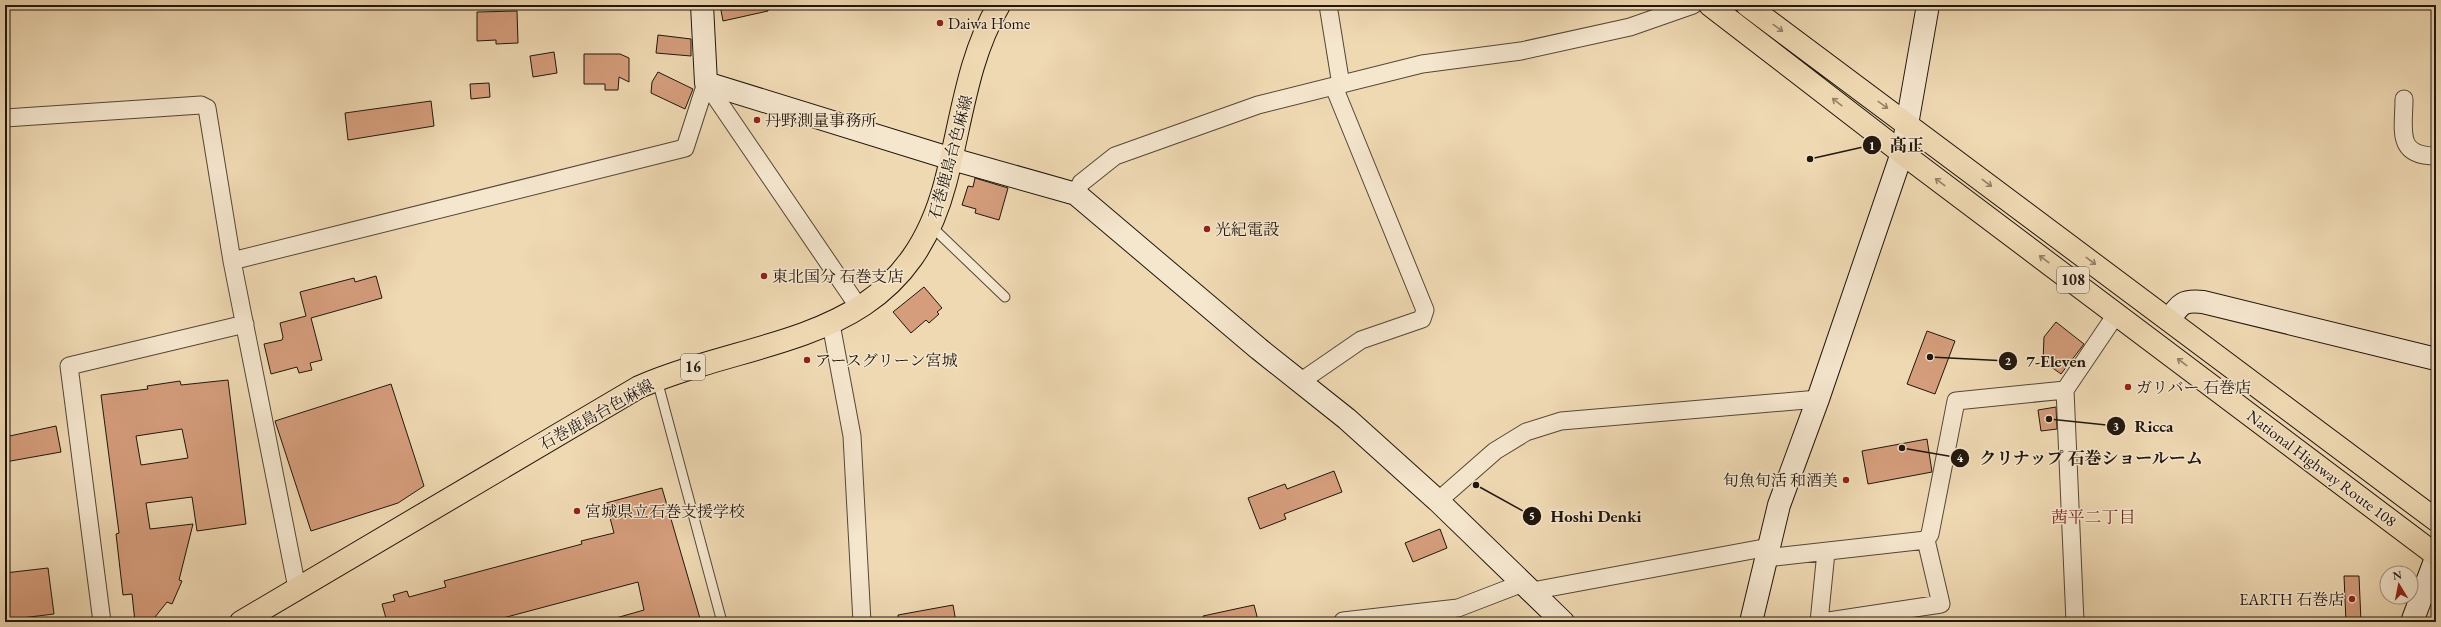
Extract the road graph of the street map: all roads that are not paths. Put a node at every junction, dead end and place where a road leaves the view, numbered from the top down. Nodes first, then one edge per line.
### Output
1 (702, 5) edge
2 (999, 5) edge
3 (1328, 5) edge
4 (1693, 5) edge
5 (1710, 5) edge
6 (1747, 5) edge
7 (1928, 5) edge
8 (706, 83) junction
9 (1337, 86) junction
10 (2404, 99) dead end
11 (5, 118) edge
12 (1908, 124) junction
13 (1902, 153) junction
14 (2436, 156) edge
15 (952, 159) junction
16 (1076, 194) junction
17 (931, 226) junction
18 (232, 261) junction
19 (1004, 297) dead end
20 (860, 309) junction
21 (2117, 313) junction
22 (2169, 320) junction
23 (245, 324) junction
24 (831, 324) junction
25 (2436, 359) edge
26 (657, 380) junction
27 (1300, 382) junction
28 (2065, 390) junction
29 (1818, 399) junction
30 (1438, 501) junction
31 (2436, 520) edge
32 (1926, 540) junction
33 (1826, 552) junction
34 (1768, 553) junction
35 (2436, 556) edge
36 (1527, 587) junction
37 (296, 588) junction
38 (1343, 621) edge
39 (102, 622) edge
40 (241, 622) edge
41 (722, 622) edge
42 (862, 622) edge
43 (1563, 622) edge
44 (1752, 622) edge
45 (1821, 622) edge
46 (2075, 622) edge
47 (2412, 622) edge

1 - 8 street
2 - 15 main road, 石巻鹿島台色麻線 / 16
3 - 9 street
4 - 9 street
13 -> 5 main road, National Highway Route 108 / 108
6 -> 12 main road, National Highway Route 108 / 108
7 - 12 street
8 - 15 street
8 - 18 street
8 - 20 street
9 - 16 street
9 - 27 street
10 - 14 street
11 - 18 street
12 - 13 street
12 -> 22 main road, National Highway Route 108 / 108
21 -> 13 main road, National Highway Route 108 / 108
13 - 29 street
15 - 16 street
15 - 17 main road, 石巻鹿島台色麻線 / 16
16 - 27 street
17 - 19 lane
17 - 20 main road, 石巻鹿島台色麻線 / 16
18 - 23 street
20 - 24 main road, 石巻鹿島台色麻線 / 16
21 - 28 street
35 -> 21 main road, National Highway Route 108 / 108
22 - 25 street
22 - 31 main road, National Highway Route 108 / 108
23 - 37 street
23 - 39 street
24 - 26 main road, 石巻鹿島台色麻線 / 16
24 - 42 street
26 - 37 main road, 石巻鹿島台色麻線 / 16
26 - 41 lane
27 - 30 street
28 - 32 street
28 - 46 street
29 - 30 street
29 - 34 street
30 - 36 street
32 - 33 street
32 - 45 street
33 - 34 street
33 - 45 street
34 - 36 street
34 - 44 street
35 - 47 street
36 - 38 street
36 - 43 street
37 - 40 main road, 石巻鹿島台色麻線 / 16

